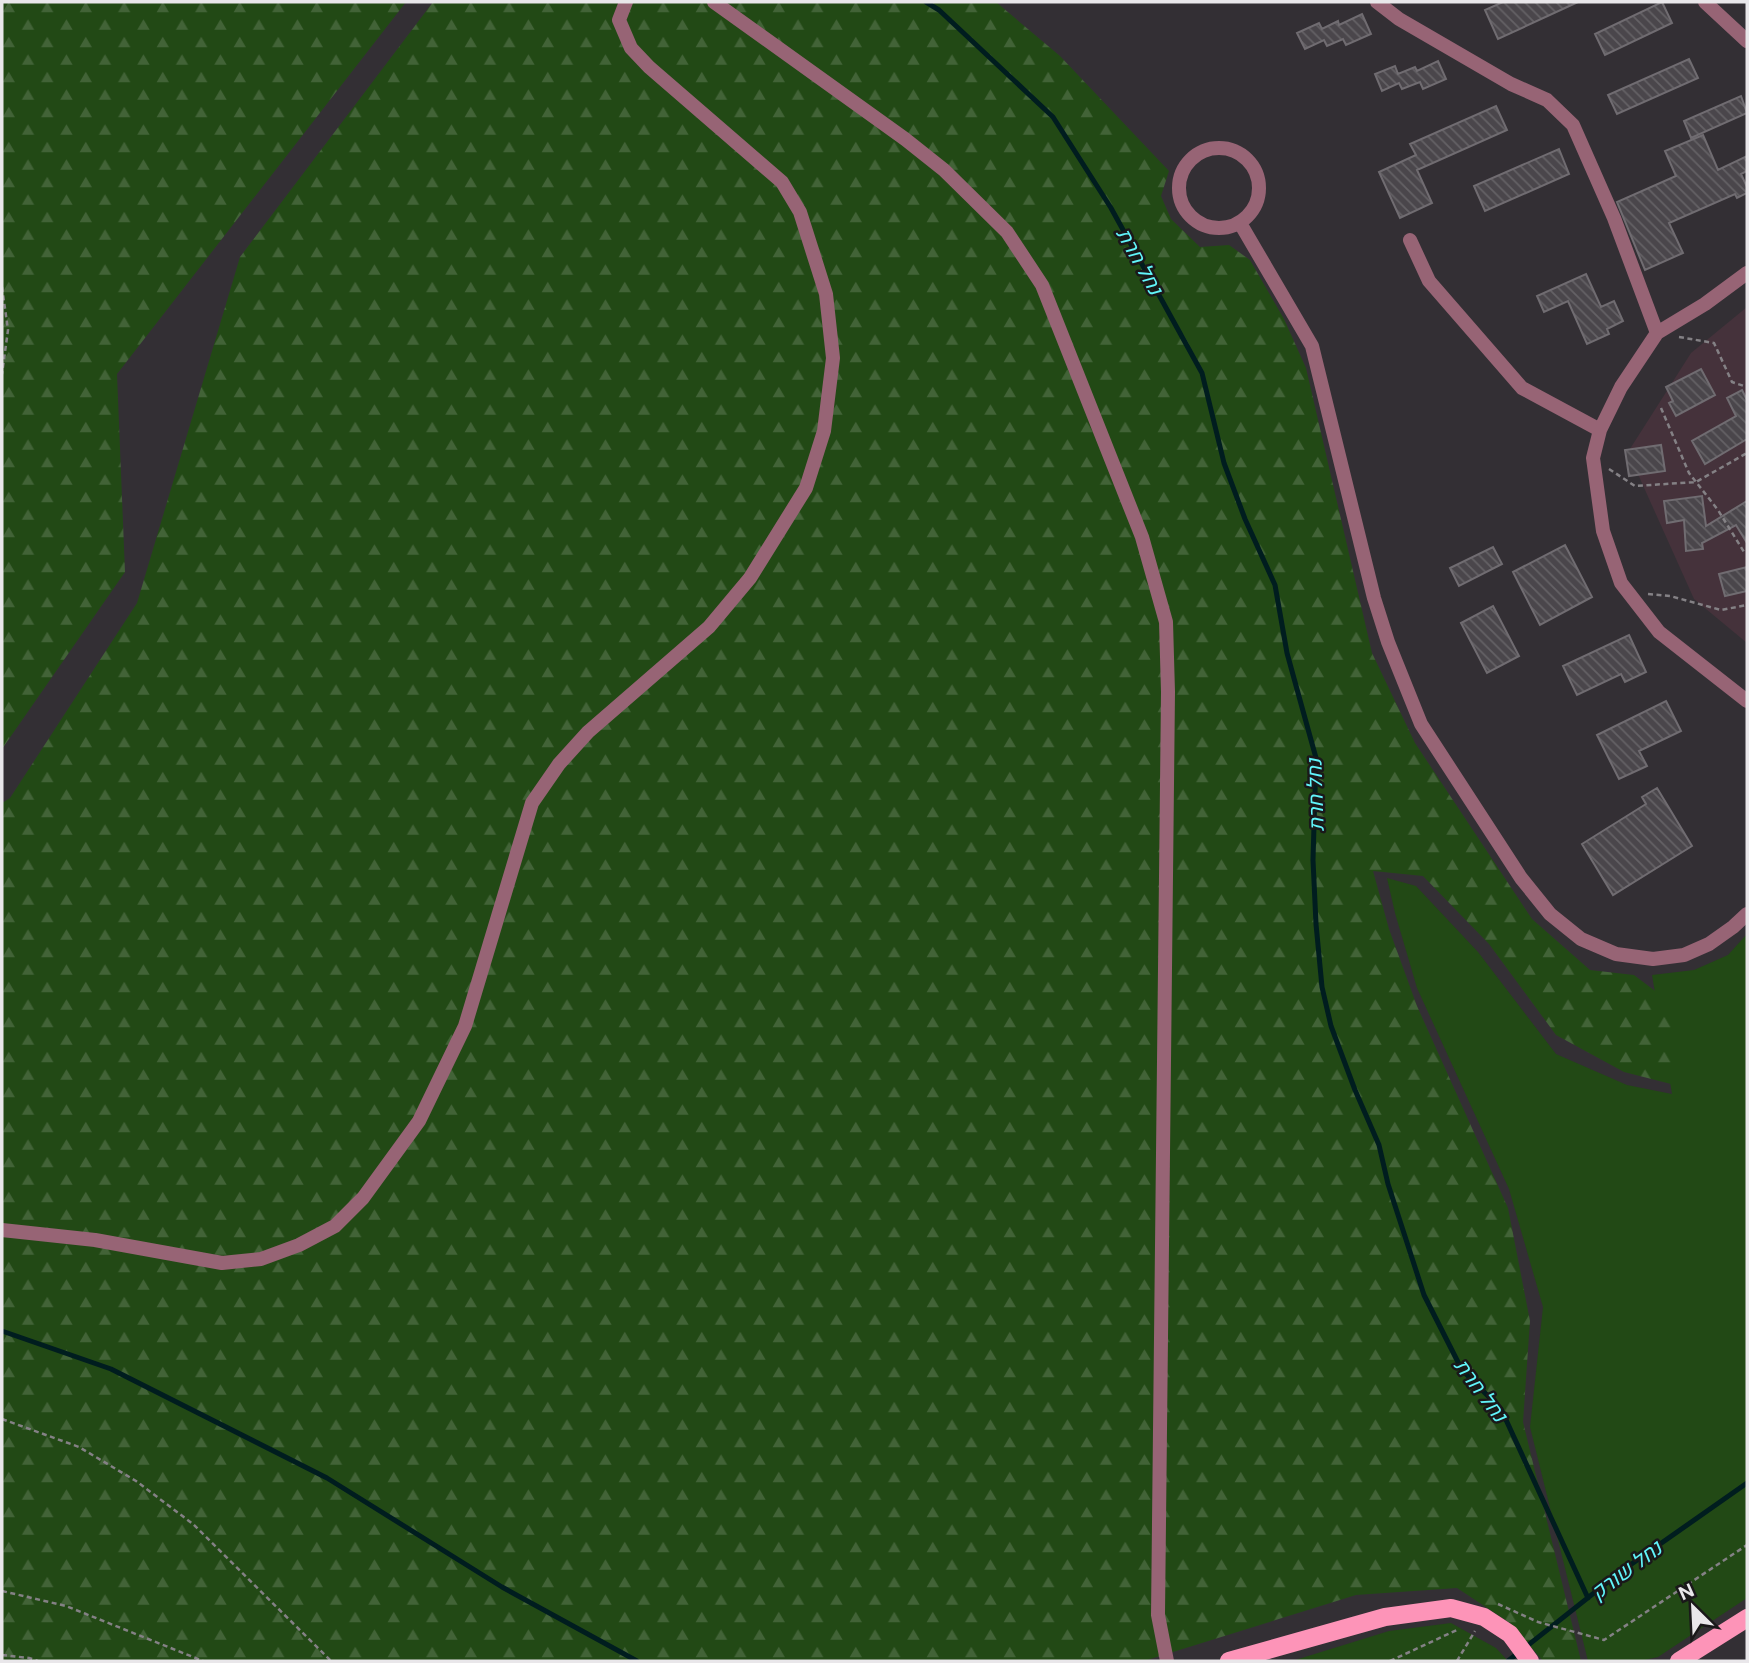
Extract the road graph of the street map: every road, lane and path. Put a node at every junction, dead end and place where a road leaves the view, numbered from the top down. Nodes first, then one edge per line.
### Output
1 (626, 2) edge
2 (715, 2) edge
3 (1377, 2) edge
4 (1705, 2) edge
5 (1747, 41) edge
6 (1240, 223) junction
7 (1410, 240) dead end
8 (1747, 273) edge
9 (2, 286) edge
10 (1657, 333) junction
11 (2, 374) edge
12 (1747, 387) edge
13 (1661, 408) dead end
14 (1600, 430) junction
15 (1747, 453) edge
16 (1593, 458) junction
17 (1696, 482) junction
18 (1747, 552) edge
19 (1670, 596) dead end
20 (1747, 605) edge
21 (1747, 701) edge
22 (1747, 914) edge
23 (2, 1230) edge
24 (2, 1419) edge
25 (1747, 1545) edge
26 (2, 1591) edge
27 (1496, 1603) dead end
28 (1484, 1617) junction
29 (1747, 1618) edge
30 (2, 1655) edge
31 (38, 1661) edge
32 (203, 1661) edge
33 (331, 1661) edge
34 (1167, 1661) edge
35 (1229, 1661) edge
36 (1390, 1661) edge
37 (1457, 1661) edge
38 (1530, 1661) edge
39 (1679, 1661) edge

1 - 23 street
2 - 34 street
3 - 10 street
4 - 5 street
6 - 6 street
6 - 22 street
7 - 14 street
8 - 10 street
9 - 11 path
10 - 12 path
10 - 14 street
13 - 17 path
14 - 16 street
15 - 17 path
16 - 17 path
16 - 21 street
17 - 18 path
19 - 20 path
24 - 33 path
25 - 27 path
26 - 32 path
28 - 35 main road
28 - 36 path
28 - 37 path
28 - 38 main road
29 - 39 main road
30 - 31 path

